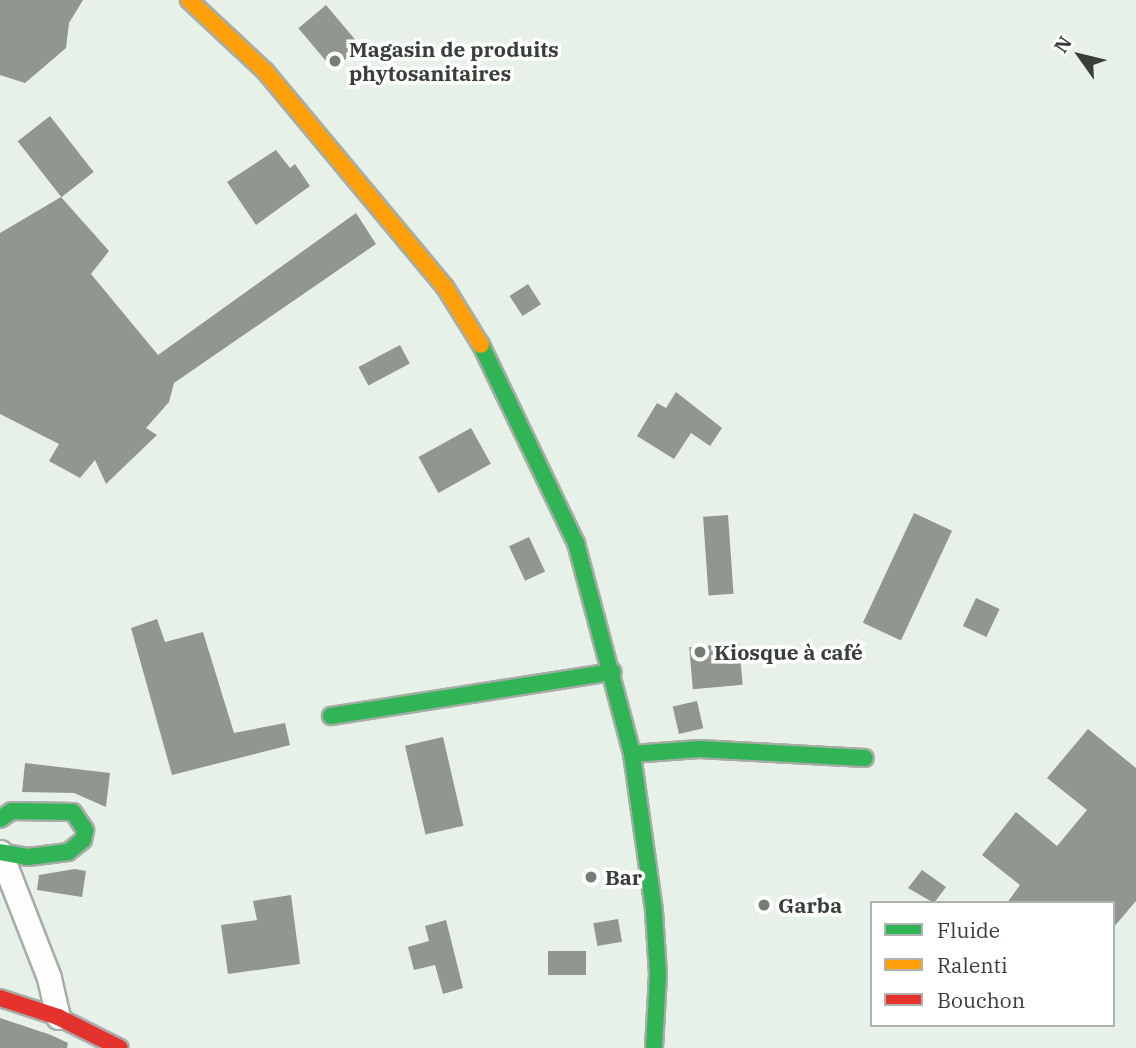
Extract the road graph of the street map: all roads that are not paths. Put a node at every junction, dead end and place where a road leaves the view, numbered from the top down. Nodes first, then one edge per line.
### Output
1 (189, 0) edge
2 (613, 671) junction
3 (331, 716) dead end
4 (632, 754) junction
5 (865, 758) dead end
6 (0, 819) edge
7 (0, 852) edge
8 (0, 998) edge
9 (58, 1017) junction
10 (108, 1047) edge
11 (654, 1048) edge

1 - 2 main road
2 - 3 main road
2 - 4 main road
4 - 5 main road
4 - 11 main road
6 - 7 main road
7 - 9 street
8 - 9 main road
9 - 10 main road

